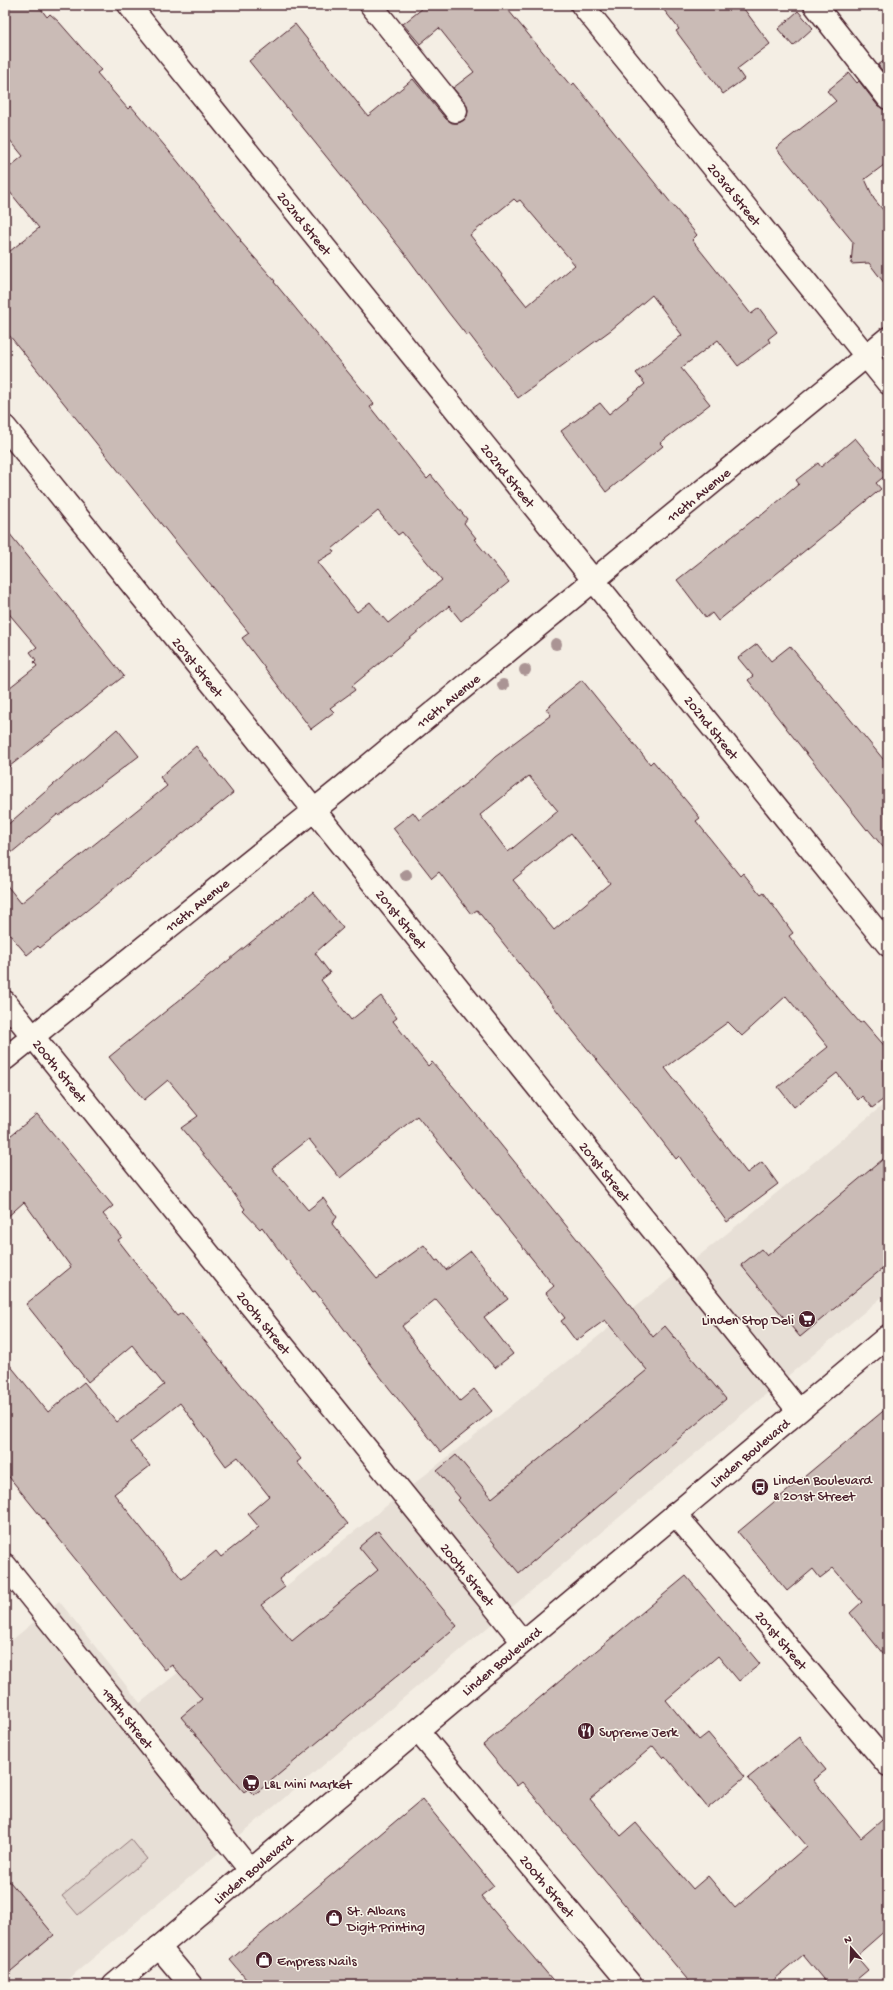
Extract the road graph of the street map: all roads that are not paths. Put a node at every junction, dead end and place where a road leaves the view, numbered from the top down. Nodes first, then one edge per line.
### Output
1 (129, 5) edge
2 (371, 5) edge
3 (582, 5) edge
4 (815, 5) edge
5 (888, 98) edge
6 (456, 111) dead end
7 (888, 338) edge
8 (866, 356) junction
9 (888, 383) edge
10 (5, 428) edge
11 (594, 580) junction
12 (314, 810) junction
13 (888, 945) edge
14 (5, 1002) edge
15 (33, 1036) junction
16 (5, 1058) edge
17 (888, 1336) edge
18 (798, 1410) junction
19 (675, 1514) junction
20 (5, 1565) edge
21 (523, 1642) junction
22 (418, 1731) junction
23 (888, 1765) edge
24 (251, 1871) junction
25 (159, 1947) junction
26 (114, 1985) edge
27 (191, 1985) edge
28 (631, 1985) edge

1 - 11 street, 202nd Street
2 - 6 street
3 - 8 street, 203rd Street
4 - 5 street
7 - 8 street, 116th Avenue
8 - 9 street, 203rd Street
8 - 11 street, 116th Avenue
10 - 12 street, 201st Street
11 - 12 street, 116th Avenue
11 - 13 street, 202nd Street
12 - 15 street, 116th Avenue
12 - 18 street, 201st Street
14 - 15 street, 200th Street
15 - 16 street, 116th Avenue
15 - 21 street, 200th Street
17 - 18 street, Linden Boulevard
18 - 19 street, Linden Boulevard
19 - 21 street, Linden Boulevard
19 - 23 street, 201st Street
20 - 24 street, 199th Street
21 - 22 street, Linden Boulevard
22 - 24 street, Linden Boulevard
22 - 28 street, 200th Street
24 - 25 street, Linden Boulevard
25 - 26 street, Linden Boulevard
25 - 27 street

